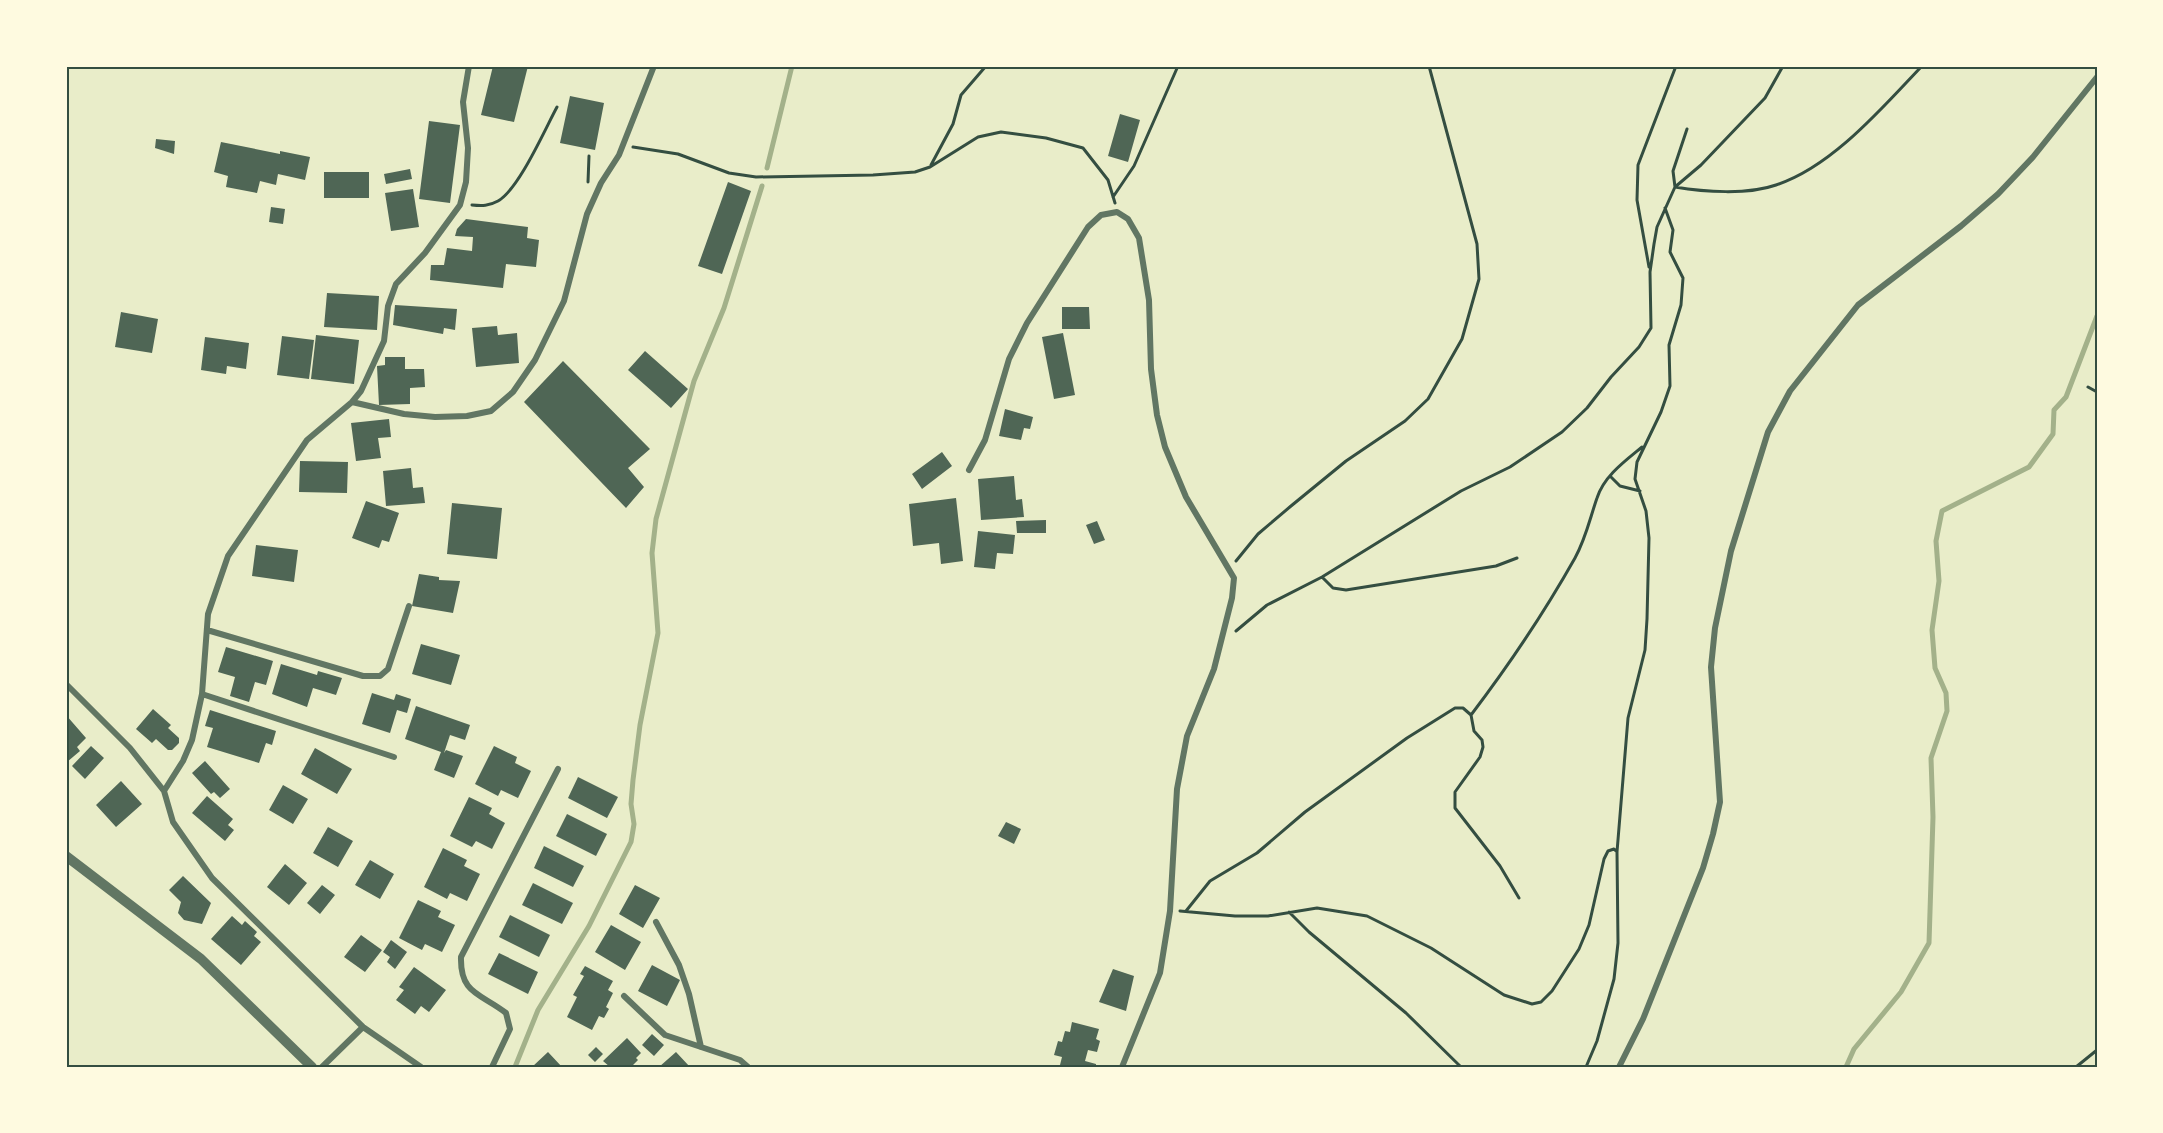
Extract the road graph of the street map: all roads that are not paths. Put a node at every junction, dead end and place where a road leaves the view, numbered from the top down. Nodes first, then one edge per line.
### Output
1 (469, 66) edge
2 (654, 66) edge
3 (2097, 77) edge
4 (352, 402) junction
5 (969, 470) dead end
6 (409, 606) dead end
7 (207, 630) junction
8 (66, 684) edge
9 (202, 694) junction
10 (394, 757) dead end
11 (558, 769) dead end
12 (164, 791) junction
13 (66, 856) edge
14 (656, 922) dead end
15 (624, 996) dead end
16 (363, 1027) junction
17 (700, 1047) junction
18 (312, 1067) edge
19 (322, 1067) edge
20 (421, 1067) edge
21 (492, 1067) edge
22 (748, 1067) edge
23 (1122, 1067) edge
24 (1619, 1067) edge

1 - 4 street
2 - 4 street
3 - 24 street
4 - 7 street
5 - 23 street
6 - 7 street
7 - 9 street
8 - 12 street
9 - 10 street
9 - 12 street
11 - 21 street
12 - 16 street
13 - 18 street
14 - 17 street
15 - 17 street
16 - 19 street
16 - 20 street
17 - 22 street

